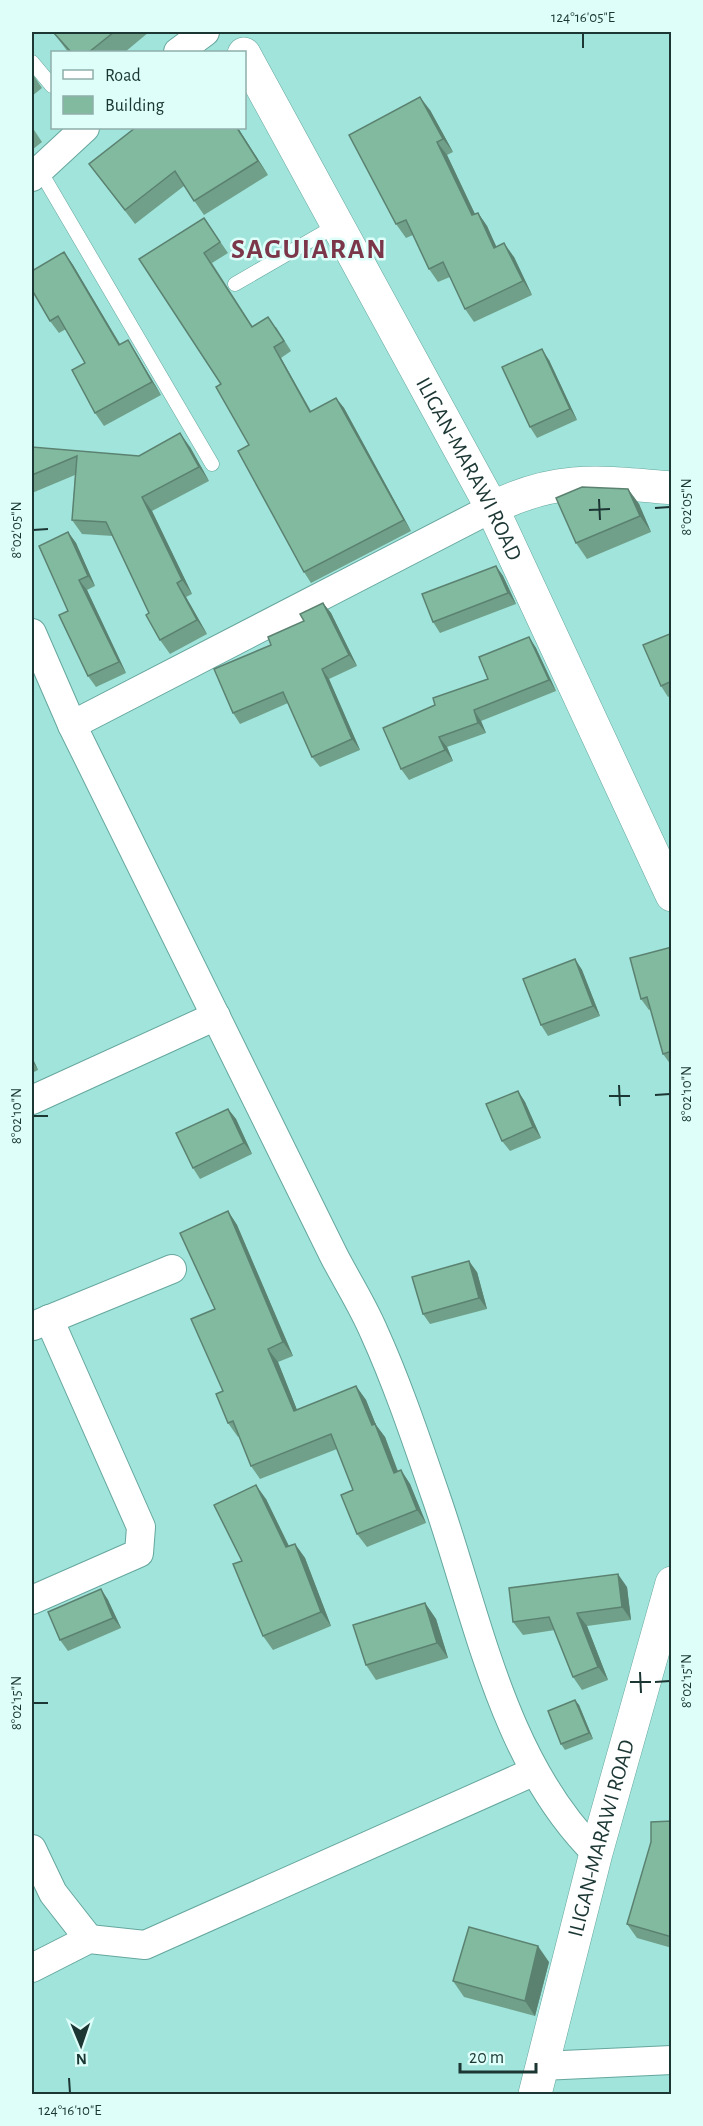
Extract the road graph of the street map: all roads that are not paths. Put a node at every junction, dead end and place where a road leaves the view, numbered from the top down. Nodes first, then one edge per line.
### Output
1 (205, 32) edge
2 (232, 32) edge
3 (179, 51) edge
4 (243, 51) edge
5 (246, 57) edge
6 (32, 62) edge
7 (51, 85) edge
8 (84, 129) edge
9 (35, 173) edge
10 (337, 225) junction
11 (235, 284) dead end
12 (212, 464) dead end
13 (672, 488) edge
14 (492, 508) junction
15 (32, 633) edge
16 (72, 724) junction
17 (672, 895) edge
18 (216, 1016) junction
19 (32, 1100) edge
20 (172, 1269) dead end
21 (40, 1323) edge
22 (672, 1583) edge
23 (32, 1600) edge
24 (533, 1772) junction
25 (32, 1849) edge
26 (596, 1853) junction
27 (89, 1939) junction
28 (32, 1968) edge
29 (672, 2060) edge
30 (538, 2080) edge

1 - 3 street
2 - 4 main road, ILIGAN-MARAWI ROAD
5 - 10 main road, ILIGAN-MARAWI ROAD
6 - 7 lane
8 - 9 street
9 - 12 lane
10 - 11 lane
10 - 14 main road, ILIGAN-MARAWI ROAD
13 - 14 main road
14 - 16 street
14 - 17 main road, ILIGAN-MARAWI ROAD
15 - 16 street
16 - 18 street
18 - 19 street
18 - 24 street
20 - 21 street
21 - 23 street
22 - 26 main road, ILIGAN-MARAWI ROAD
24 - 26 street
24 - 27 street
25 - 27 street
26 - 30 main road, ILIGAN-MARAWI ROAD
27 - 28 street
29 - 30 street

